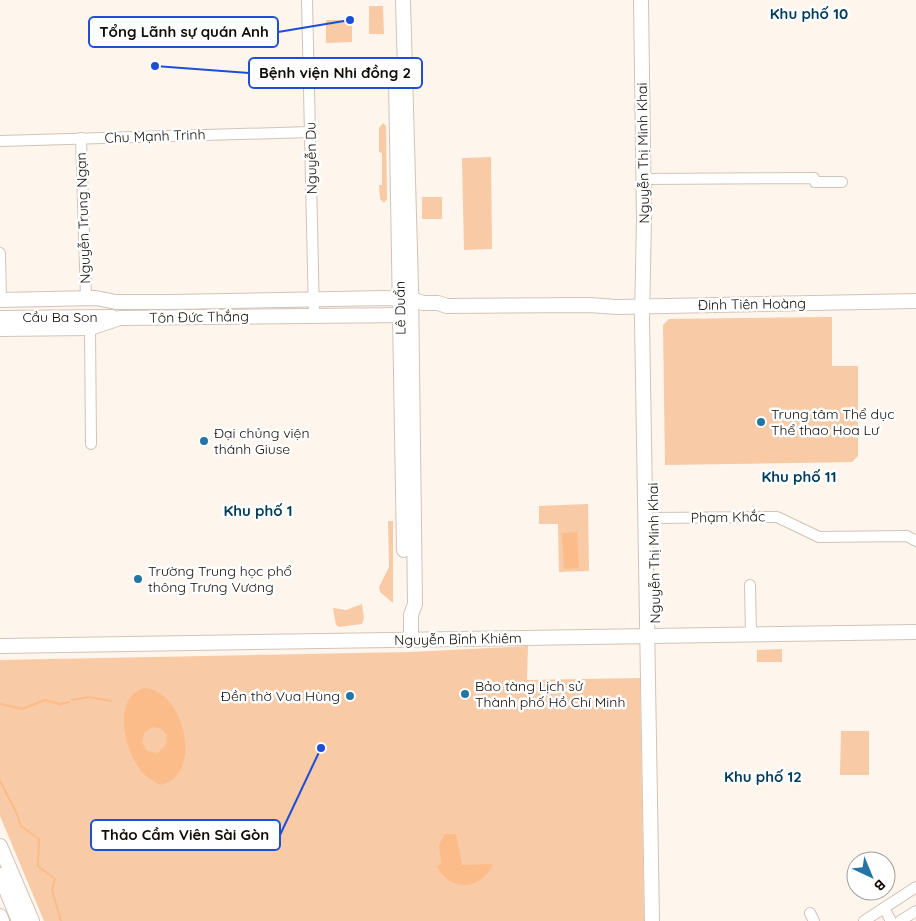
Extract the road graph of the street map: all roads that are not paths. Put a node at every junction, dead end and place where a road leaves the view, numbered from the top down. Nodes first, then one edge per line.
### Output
1 (307, 0) edge
2 (395, 0) edge
3 (404, 0) edge
4 (641, 0) edge
5 (311, 132) junction
6 (81, 138) junction
7 (0, 141) edge
8 (644, 179) junction
9 (842, 182) dead end
10 (0, 253) edge
11 (405, 299) junction
12 (314, 300) junction
13 (274, 301) junction
14 (916, 301) edge
15 (116, 302) joint
16 (0, 303) edge
17 (644, 304) junction
18 (447, 306) junction
19 (89, 312) junction
20 (314, 315) junction
21 (405, 315) junction
22 (274, 316) junction
23 (0, 318) edge
24 (120, 318) joint
25 (0, 329) edge
26 (91, 444) dead end
27 (650, 519) junction
28 (916, 541) edge
29 (750, 585) dead end
30 (916, 632) edge
31 (751, 634) junction
32 (651, 636) junction
33 (411, 639) junction
34 (0, 646) edge
35 (654, 801) junction
36 (0, 846) edge
37 (0, 875) edge
38 (916, 886) edge
39 (884, 908) junction
40 (916, 911) edge
41 (0, 916) edge
42 (2, 921) edge
43 (19, 921) edge
44 (32, 921) edge
45 (652, 921) edge
46 (660, 921) edge
47 (864, 921) edge
48 (891, 921) edge
49 (900, 921) edge

1 - 5 street, Nguyễn Du
2 - 11 main road, Lê Duẩn
3 - 11 main road, Lê Duẩn
4 - 8 main road, Nguyễn Thị Minh Khai
5 - 6 street, Chu Mạnh Trinh
5 - 12 street, Nguyễn Du
6 - 7 street, Chu Mạnh Trinh
6 - 19 street, Nguyễn Trung Ngạn
8 - 9 street
8 - 17 main road, Nguyễn Thị Minh Khai
10 - 16 street
11 - 12 main road, Tôn Đức Thắng
11 - 18 main road, Đinh Tiên Hoàng
11 - 21 main road, Lê Duẩn
12 - 13 main road, Tôn Đức Thắng
12 - 20 street, Nguyễn Du
13 - 15 main road, Tôn Đức Thắng
13 - 22 main road
14 - 17 main road, Đinh Tiên Hoàng
15 - 19 main road, Cầu Ba Son
16 - 19 main road, Cầu Ba Son
17 - 18 main road, Đinh Tiên Hoàng
17 - 27 main road, Nguyễn Thị Minh Khai
18 - 21 main road, Đinh Tiên Hoàng
19 - 23 main road, Cầu Ba Son
19 - 24 main road, Cầu Ba Son
19 - 25 main road
19 - 26 street, Nguyễn Trung Ngạn
20 - 21 main road, Tôn Đức Thắng
20 - 22 main road, Tôn Đức Thắng
21 - 33 main road, Lê Duẩn
22 - 24 main road, Tôn Đức Thắng
27 - 28 street, Phạm Khắc
27 - 32 main road, Nguyễn Thị Minh Khai
29 - 31 street
30 - 31 main road, Nguyễn Bỉnh Khiêm
31 - 32 main road, Nguyễn Bỉnh Khiêm
32 - 33 main road, Nguyễn Bỉnh Khiêm
32 - 35 main road, Nguyễn Thị Minh Khai
33 - 34 main road, Nguyễn Bỉnh Khiêm
35 - 45 main road, Nguyễn Thị Minh Khai
35 - 46 main road, Nguyễn Thị Minh Khai
36 - 44 main road
37 - 43 main road
38 - 39 street
39 - 47 street
39 - 48 street
40 - 49 street
41 - 42 main road

